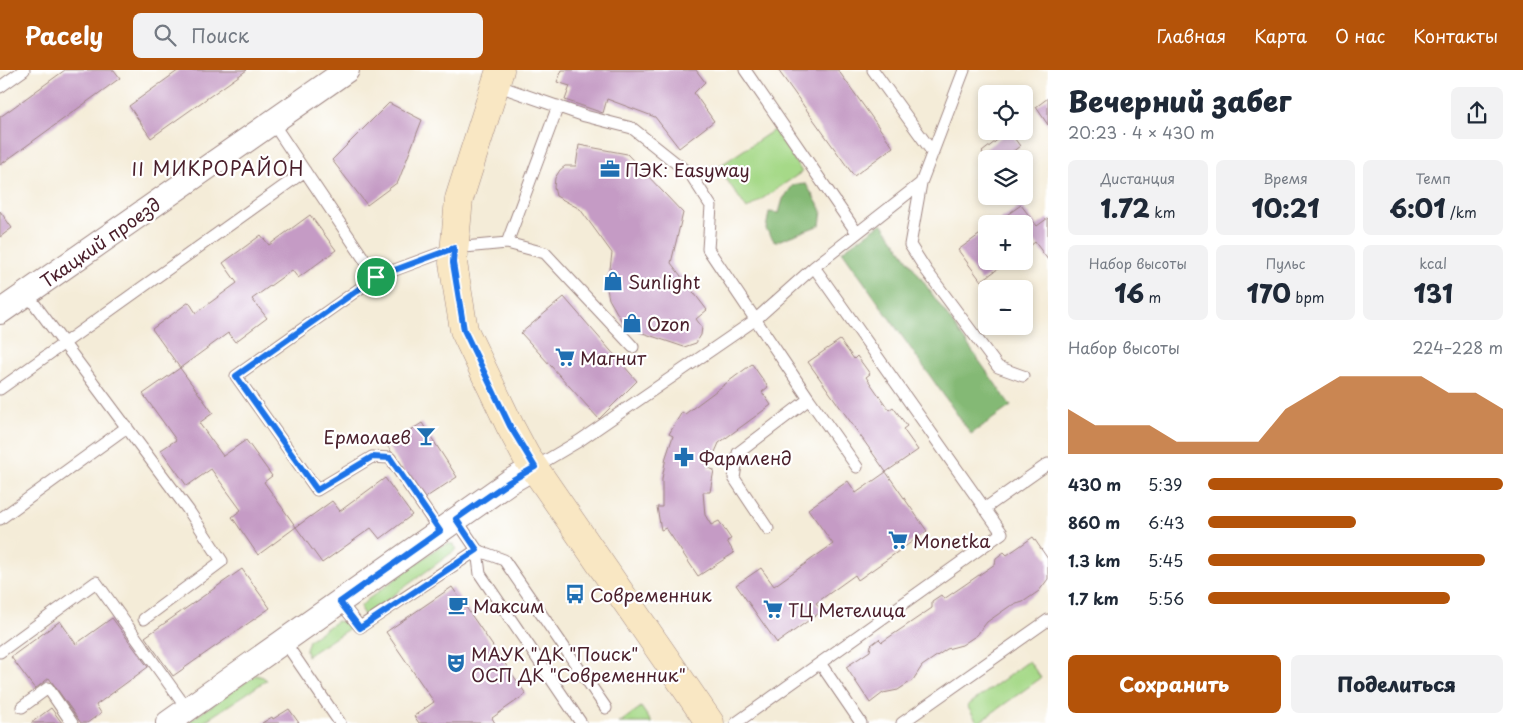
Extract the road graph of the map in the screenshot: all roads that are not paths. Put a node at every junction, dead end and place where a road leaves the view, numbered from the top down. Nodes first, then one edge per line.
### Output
1 (24, 70) edge
2 (347, 70) edge
3 (745, 70) edge
4 (873, 70) edge
5 (964, 70) edge
6 (498, 77) edge
7 (0, 87) edge
8 (558, 106) junction
9 (272, 122) junction
10 (932, 153) junction
11 (305, 171) junction
12 (921, 183) junction
13 (858, 233) junction
14 (507, 243) junction
15 (454, 248) junction
16 (814, 268) junction
17 (376, 277) junction
18 (27, 294) junction
19 (0, 312) edge
20 (755, 320) junction
21 (64, 342) junction
22 (633, 347) dead end
23 (1022, 376) dead end
24 (0, 389) edge
25 (809, 399) junction
26 (127, 427) junction
27 (1048, 464) edge
28 (535, 467) junction
29 (858, 467) dead end
30 (984, 508) junction
31 (0, 519) edge
32 (448, 525) junction
33 (768, 529) dead end
34 (477, 550) junction
35 (340, 602) junction
36 (144, 619) dead end
37 (1048, 620) edge
38 (284, 641) junction
39 (0, 652) edge
40 (820, 663) junction
41 (22, 707) dead end
42 (606, 708) dead end
43 (187, 709) junction
44 (72, 723) edge
45 (168, 723) edge
46 (340, 723) edge
47 (581, 723) edge
48 (710, 723) edge
49 (736, 723) edge
50 (861, 723) edge
51 (902, 723) edge

1 - 7 lane
2 - 9 street, Ткацкий проезд
3 - 13 lane
4 - 10 lane
5 - 10 lane
6 - 8 lane
6 - 15 street
8 - 14 lane
8 - 20 lane
9 - 11 lane
9 - 18 street, Ткацкий проезд
10 - 12 lane
11 - 17 lane
11 - 21 lane
12 - 13 lane
12 - 23 lane
13 - 16 lane
14 - 15 lane
14 - 22 lane
15 - 17 lane
15 - 28 street
16 - 20 lane
16 - 30 lane
17 - 32 lane
18 - 19 street, Ткацкий проезд
18 - 21 lane
20 - 25 lane
20 - 28 lane
21 - 24 lane
21 - 26 lane
25 - 29 lane
25 - 33 lane
26 - 31 lane
26 - 36 lane
27 - 30 lane
28 - 32 street
28 - 48 street
30 - 40 lane
32 - 34 lane
32 - 35 street
34 - 35 lane
34 - 42 lane
34 - 47 lane
35 - 38 street
37 - 51 lane
38 - 43 street
38 - 46 lane
39 - 43 lane
40 - 49 lane
40 - 50 lane
41 - 44 lane
43 - 45 street

